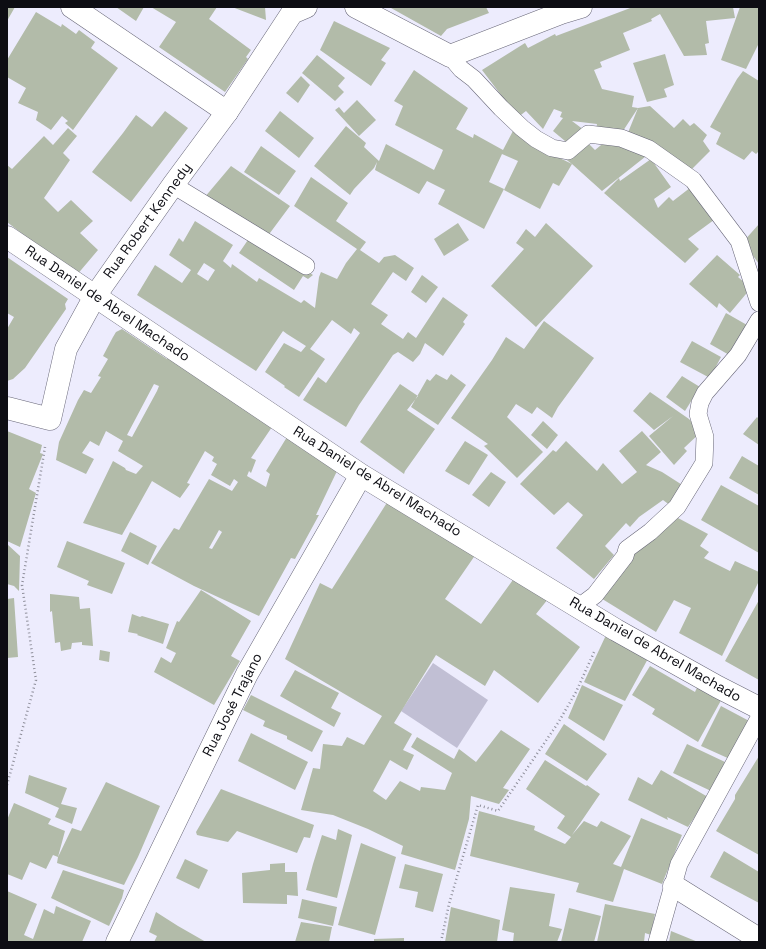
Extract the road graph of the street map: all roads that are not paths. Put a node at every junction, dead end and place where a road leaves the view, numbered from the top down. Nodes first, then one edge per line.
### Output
1 (72, 7) edge
2 (356, 7) edge
3 (582, 7) edge
4 (297, 9) edge
5 (450, 56) junction
6 (227, 112) junction
7 (173, 185) junction
8 (7, 237) edge
9 (306, 266) dead end
10 (95, 296) junction
11 (759, 303) edge
12 (759, 320) edge
13 (7, 408) edge
14 (361, 475) junction
15 (579, 607) junction
16 (759, 708) edge
17 (759, 718) edge
18 (674, 886) junction
19 (759, 939) edge
20 (117, 942) edge
21 (657, 942) edge

1 - 6 street
2 - 5 street
3 - 5 street
4 - 6 street, Rua Robert Kennedy
5 - 11 lane
6 - 7 street, Rua Robert Kennedy
7 - 9 lane
7 - 10 street, Rua Robert Kennedy
8 - 10 street, Rua Daniel de Abrel Machado
10 - 13 street, Rua Robert Kennedy
10 - 14 street, Rua Daniel de Abrel Machado
12 - 15 lane
14 - 15 street, Rua Daniel de Abrel Machado
14 - 20 street, Rua José Trajano
15 - 16 street, Rua Daniel de Abrel Machado
17 - 18 lane
18 - 19 street
18 - 21 lane

